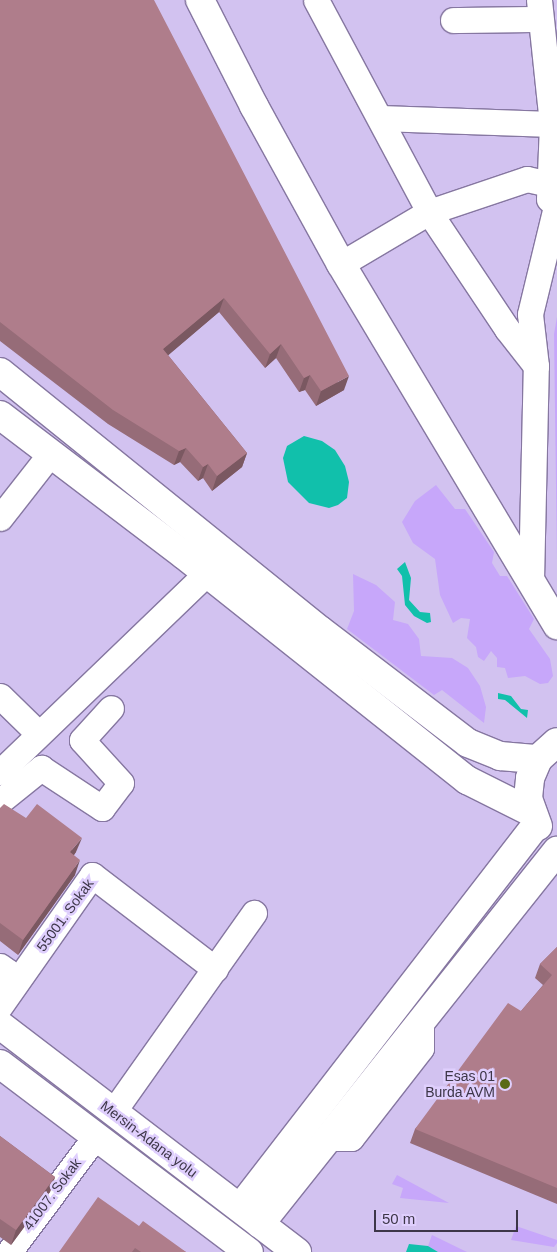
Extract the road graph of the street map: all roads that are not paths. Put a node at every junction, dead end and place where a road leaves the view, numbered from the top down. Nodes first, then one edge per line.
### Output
1 (200, 0) edge
2 (316, 0) edge
3 (539, 10) edge
4 (453, 20) dead end
5 (380, 118) junction
6 (552, 124) junction
7 (552, 203) edge
8 (428, 212) junction
9 (341, 264) junction
10 (536, 366) junction
11 (0, 372) edge
12 (0, 415) edge
13 (50, 454) junction
14 (0, 518) edge
15 (207, 573) junction
16 (530, 580) junction
17 (557, 624) edge
18 (0, 696) edge
19 (111, 708) dead end
20 (39, 734) junction
21 (551, 746) edge
22 (0, 772) edge
23 (0, 801) edge
24 (534, 818) junction
25 (557, 844) edge
26 (557, 851) edge
27 (254, 913) dead end
28 (0, 966) edge
29 (215, 969) junction
30 (0, 980) edge
31 (0, 1006) edge
32 (0, 1025) edge
33 (0, 1064) edge
34 (113, 1112) junction
35 (95, 1137) junction
36 (250, 1216) junction
37 (247, 1251) edge
38 (8, 1252) edge
39 (297, 1252) edge

1 - 9 main road
2 - 5 street
3 - 4 street
3 - 6 street
5 - 6 street
5 - 8 street
6 - 7 street
7 - 8 street
7 - 10 street
8 - 9 street
8 - 10 street
9 - 16 main road
10 - 16 street
11 - 21 main road
12 - 13 main road
13 - 14 street
13 - 15 main road
15 - 20 street
15 - 24 main road
16 - 17 main road
18 - 20 street
19 - 23 street
20 - 22 street
21 - 24 main road
24 - 25 main road
24 - 36 main road
26 - 36 main road
27 - 29 street
28 - 30 street
29 - 31 street, 55001. Sokak
29 - 34 street
32 - 34 main road, Mersin-Adana yolu
33 - 35 main road
34 - 36 main road, Mersin-Adana yolu
35 - 37 main road
35 - 38 street, 41007. Sokak
36 - 39 main road, Mersin-Adana yolu

